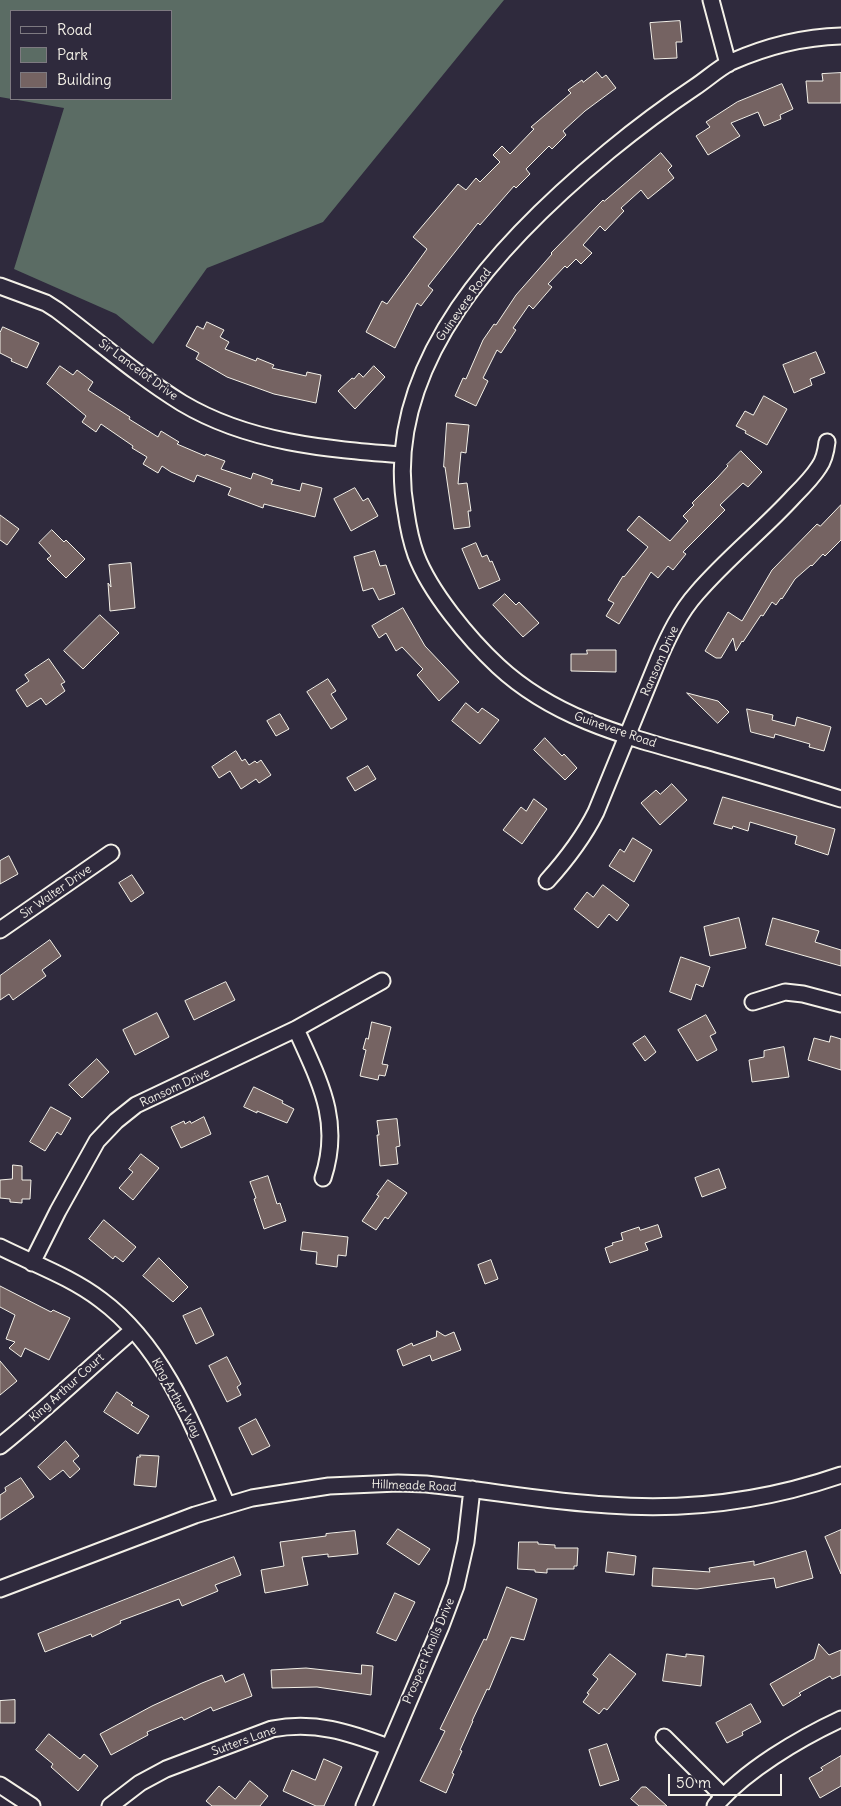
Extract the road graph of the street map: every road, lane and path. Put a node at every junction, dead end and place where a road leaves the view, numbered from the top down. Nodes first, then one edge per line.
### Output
1 (711, 0) edge
2 (841, 36) edge
3 (728, 64) junction
4 (0, 286) edge
5 (827, 442) dead end
6 (402, 455) junction
7 (626, 736) junction
8 (841, 799) edge
9 (112, 853) dead end
10 (547, 881) dead end
11 (0, 930) edge
12 (382, 981) dead end
13 (753, 1002) dead end
14 (841, 1004) edge
15 (296, 1029) junction
16 (323, 1178) dead end
17 (0, 1247) edge
18 (32, 1263) junction
19 (133, 1330) junction
20 (0, 1446) edge
21 (841, 1475) edge
22 (472, 1490) junction
23 (227, 1505) junction
24 (0, 1590) edge
25 (841, 1719) edge
26 (664, 1737) dead end
27 (388, 1748) junction
28 (0, 1785) edge
29 (719, 1801) edge
30 (32, 1806) edge
31 (110, 1806) edge
32 (364, 1806) edge

1 - 3 street
2 - 3 street, Guinevere Road
3 - 6 street, Guinevere Road
4 - 6 street, Sir Lancelot Drive
5 - 7 street, Ransom Drive
6 - 7 street, Guinevere Road
7 - 8 street, Guinevere Road
7 - 10 street, Ransom Drive
9 - 11 street, Sir Walter Drive
12 - 15 street, Ransom Drive
13 - 14 street
15 - 16 street
15 - 18 street, Ransom Drive
17 - 18 street, King Arthur Way
18 - 19 street, King Arthur Way
19 - 20 street, King Arthur Court
19 - 23 street, King Arthur Way
21 - 22 street, Hillmeade Road
22 - 23 street, Hillmeade Road
22 - 27 street, Prospect Knolls Drive
23 - 24 street, Hillmeade Road
25 - 29 street
26 - 29 street
27 - 31 street, Sutters Lane
27 - 32 street, Prospect Knolls Drive
28 - 30 street

